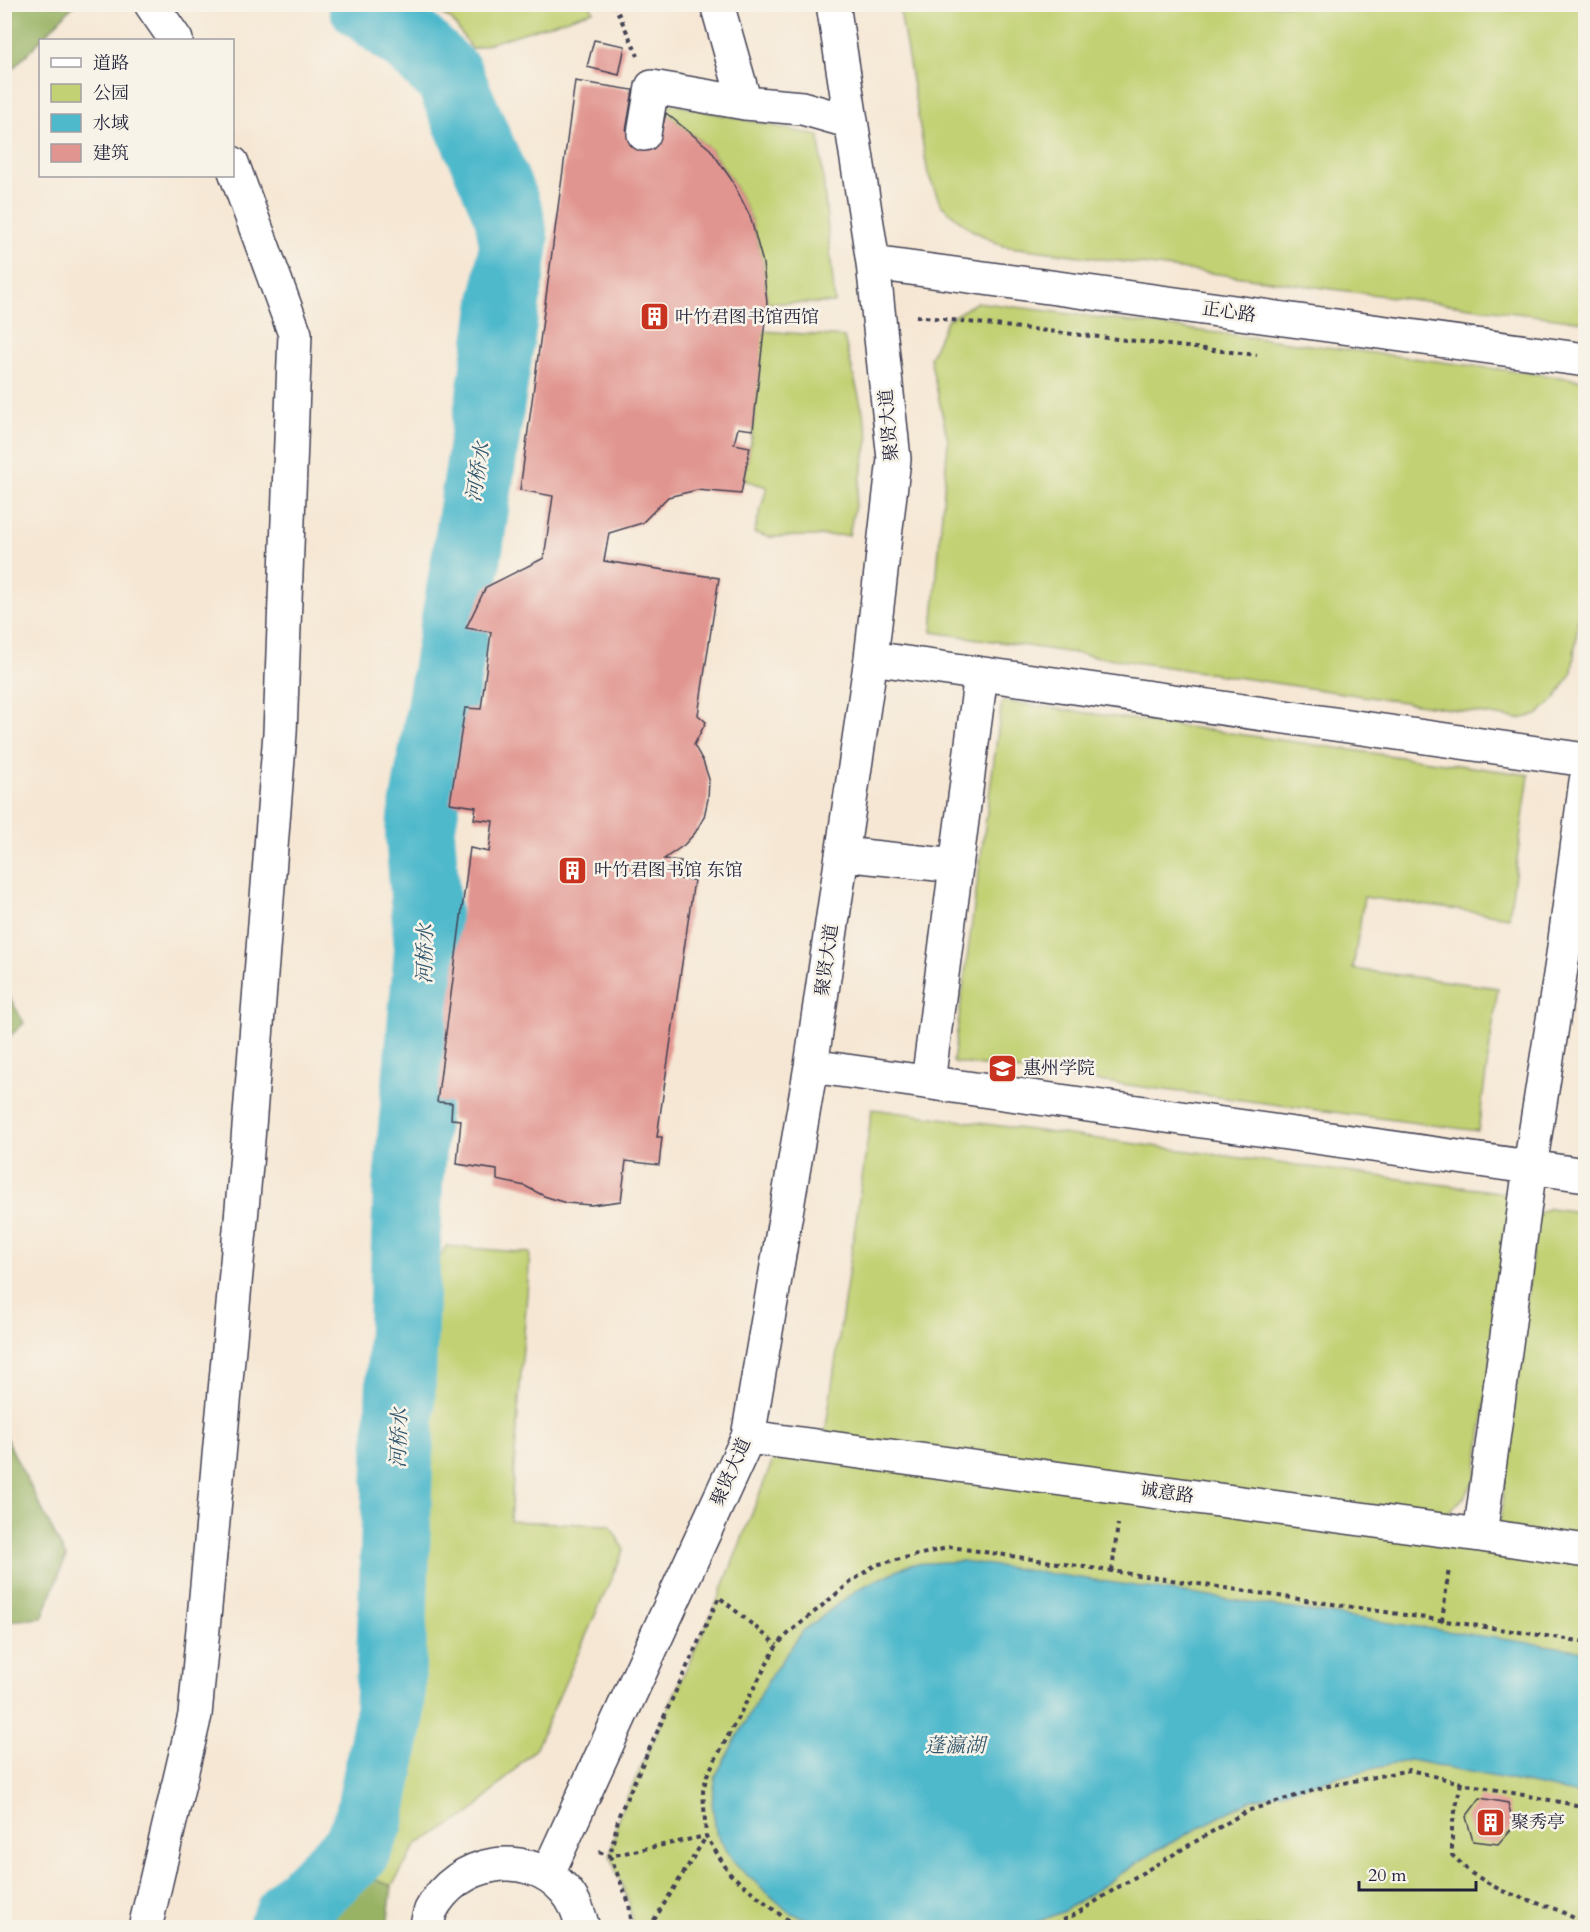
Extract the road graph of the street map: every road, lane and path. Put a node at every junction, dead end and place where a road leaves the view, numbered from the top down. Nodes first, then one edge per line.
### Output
1 (151, 4) edge
2 (614, 4) edge
3 (717, 4) edge
4 (833, 4) edge
5 (175, 39) edge
6 (643, 66) dead end
7 (745, 103) junction
8 (851, 122) junction
9 (644, 134) dead end
10 (234, 168) edge
11 (873, 264) junction
12 (878, 311) junction
13 (1266, 357) dead end
14 (1586, 360) edge
15 (871, 658) junction
16 (981, 674) junction
17 (1586, 760) edge
18 (1586, 781) edge
19 (842, 854) junction
20 (956, 866) junction
21 (811, 1065) junction
22 (928, 1082) junction
23 (1530, 1167) junction
24 (1586, 1175) edge
25 (748, 1437) junction
26 (1122, 1487) junction
27 (1467, 1534) junction
28 (1586, 1551) edge
29 (1112, 1571) junction
30 (1442, 1621) junction
31 (1586, 1642) edge
32 (777, 1645) junction
33 (1461, 1783) junction
34 (1586, 1807) edge
35 (706, 1836) junction
36 (610, 1856) junction
37 (547, 1875) junction
38 (1586, 1924) edge
39 (145, 1928) edge
40 (426, 1928) edge
41 (583, 1928) edge
42 (632, 1928) edge
43 (649, 1928) edge
44 (805, 1928) edge
45 (1047, 1928) edge

1 - 5 street
2 - 6 path
3 - 7 street
4 - 8 street, 聚贤大道
7 - 8 street
7 - 9 street
8 - 11 street, 聚贤大道
10 - 39 street
11 - 12 street, 聚贤大道
11 - 14 street, 正心路
12 - 13 path
12 - 15 street, 聚贤大道
15 - 16 street
15 - 19 street, 聚贤大道
16 - 17 street
16 - 20 street
18 - 23 street
19 - 20 street
19 - 21 street, 聚贤大道
20 - 22 street
21 - 22 street
21 - 25 street, 聚贤大道
22 - 23 street
23 - 24 street
23 - 27 street
25 - 26 street, 诚意路
25 - 37 street, 聚贤大道
26 - 27 street, 诚意路
26 - 29 path
27 - 28 street, 诚意路
27 - 30 path
29 - 30 path
29 - 32 path
30 - 31 path
32 - 35 path
32 - 36 path
33 - 34 path
33 - 38 path
33 - 45 path
35 - 36 path
35 - 43 path
35 - 44 path
36 - 42 path
37 - 40 street
37 - 41 street

